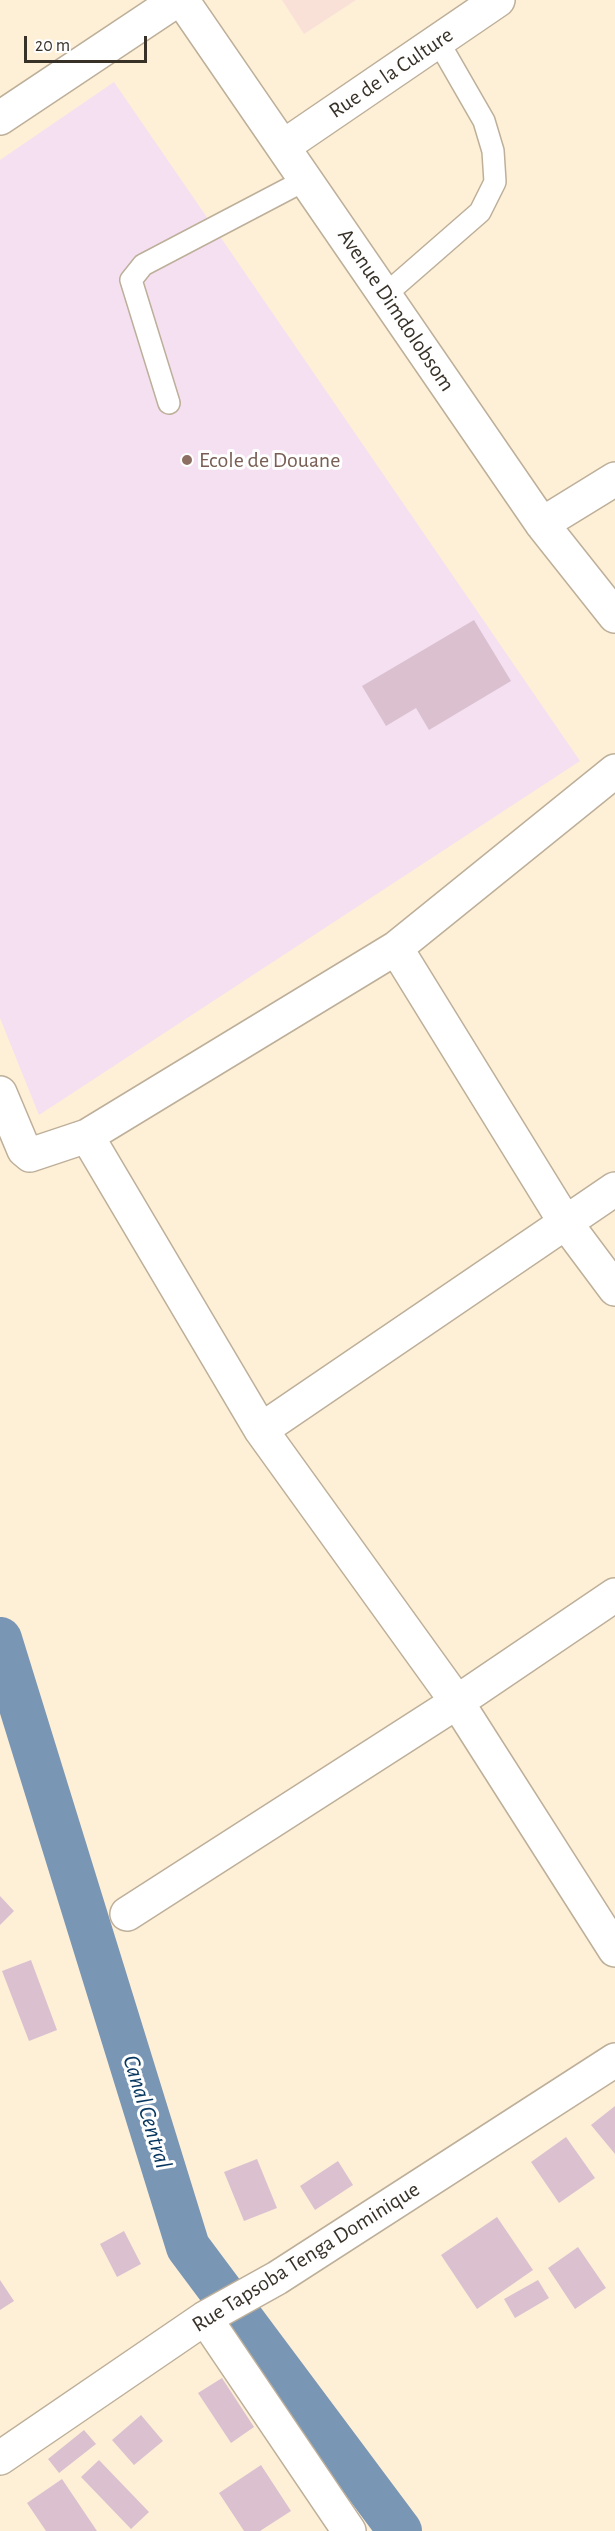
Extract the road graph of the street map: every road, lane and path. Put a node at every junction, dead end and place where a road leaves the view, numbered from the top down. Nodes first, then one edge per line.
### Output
1 (177, 0) edge
2 (182, 0) edge
3 (498, 0) edge
4 (438, 41) junction
5 (0, 118) edge
6 (284, 146) junction
7 (306, 179) junction
8 (386, 294) junction
9 (169, 403) dead end
10 (615, 479) edge
11 (542, 524) junction
12 (615, 616) edge
13 (615, 771) edge
14 (396, 948) junction
15 (0, 1093) edge
16 (87, 1136) junction
17 (615, 1189) edge
18 (566, 1222) junction
19 (615, 1289) edge
20 (261, 1430) junction
21 (615, 1595) edge
22 (457, 1702) junction
23 (128, 1914) dead end
24 (615, 1950) edge
25 (615, 2060) edge
26 (205, 2318) junction
27 (0, 2458) edge
28 (349, 2531) edge

1 - 5 street
2 - 6 street, Avenue Dimdolobsom
3 - 4 street, Rue de la Culture
4 - 6 street, Rue de la Culture
4 - 8 lane
6 - 7 street, Avenue Dimdolobsom
7 - 8 street, Avenue Dimdolobsom
7 - 9 lane
8 - 11 street, Avenue Dimdolobsom
10 - 11 street
11 - 12 street, Avenue Dimdolobsom
13 - 14 street
14 - 16 street
14 - 18 street
15 - 16 street
16 - 20 street
17 - 18 street
18 - 19 street
18 - 20 street
20 - 22 street
21 - 22 street
22 - 23 street
22 - 24 street
25 - 26 street, Rue Tapsoba Tenga Dominique
26 - 27 street, Rue Tapsoba Tenga Dominique
26 - 28 street

